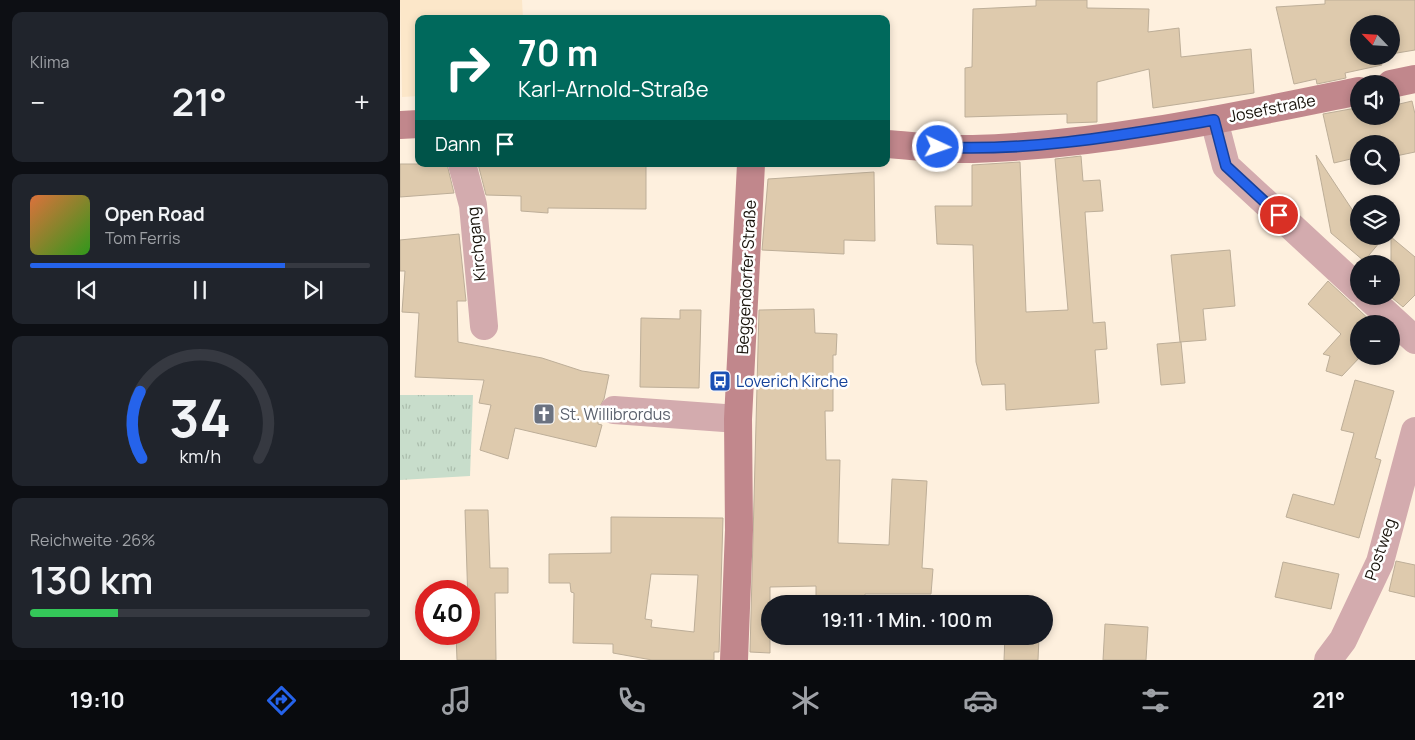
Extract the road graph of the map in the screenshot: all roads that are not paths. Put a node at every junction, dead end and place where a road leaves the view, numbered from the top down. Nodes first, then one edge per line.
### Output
1 (1415, 79) edge
2 (1400, 82) edge
3 (1350, 93) edge
4 (1214, 120) junction
5 (415, 124) edge
6 (400, 125) edge
7 (890, 144) edge
8 (463, 167) edge
9 (751, 167) edge
10 (1350, 281) edge
11 (1377, 305) edge
12 (484, 326) dead end
13 (1415, 340) edge
14 (614, 410) dead end
15 (738, 419) junction
16 (1415, 431) edge
17 (734, 660) edge
18 (1328, 660) edge

1 - 2 street
3 - 4 street, Josefstraße
4 - 7 street, Josefstraße
4 - 10 street
5 - 6 street
8 - 12 street, Kirchgang
9 - 15 street, Beggendorfer Straße
11 - 13 street
14 - 15 street
15 - 17 street, Beggendorfer Straße
16 - 18 street, Postweg

